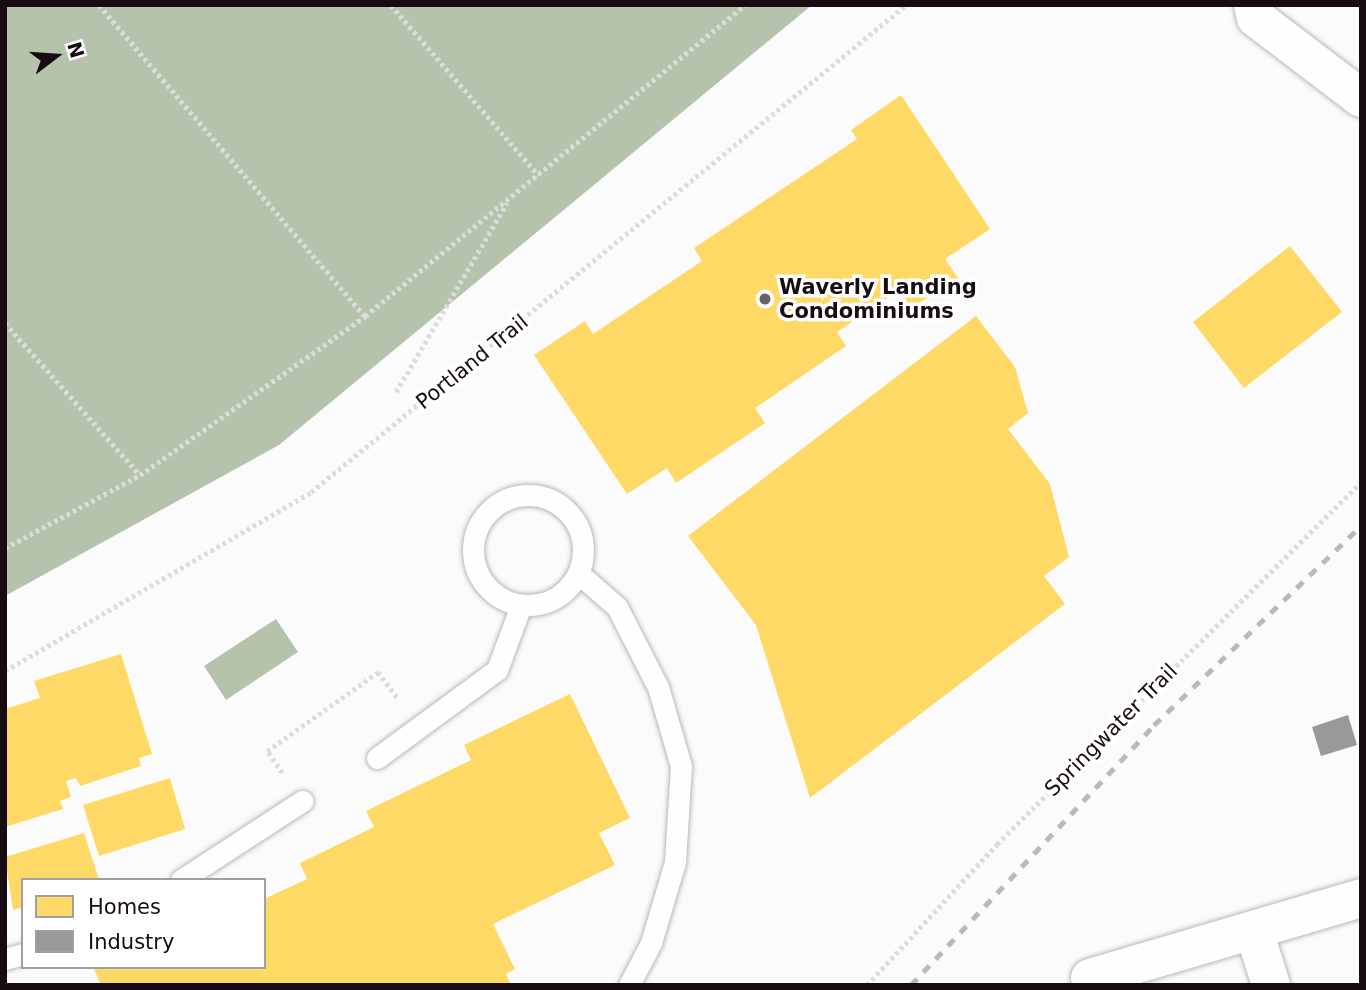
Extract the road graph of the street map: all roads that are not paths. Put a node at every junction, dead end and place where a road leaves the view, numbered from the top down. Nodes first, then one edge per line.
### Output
1 (1253, 5) edge
2 (1361, 98) edge
3 (578, 573) junction
4 (522, 605) junction
5 (377, 758) dead end
6 (302, 801) road end
7 (184, 878) edge
8 (1361, 898) edge
9 (1254, 931) junction
10 (1090, 978) dead end
11 (629, 985) edge
12 (1271, 985) edge

1 - 2 street
3 - 4 lane
3 - 4 lane
3 - 11 lane
4 - 5 lane
6 - 7 lane
8 - 9 street
9 - 10 street
9 - 12 street

